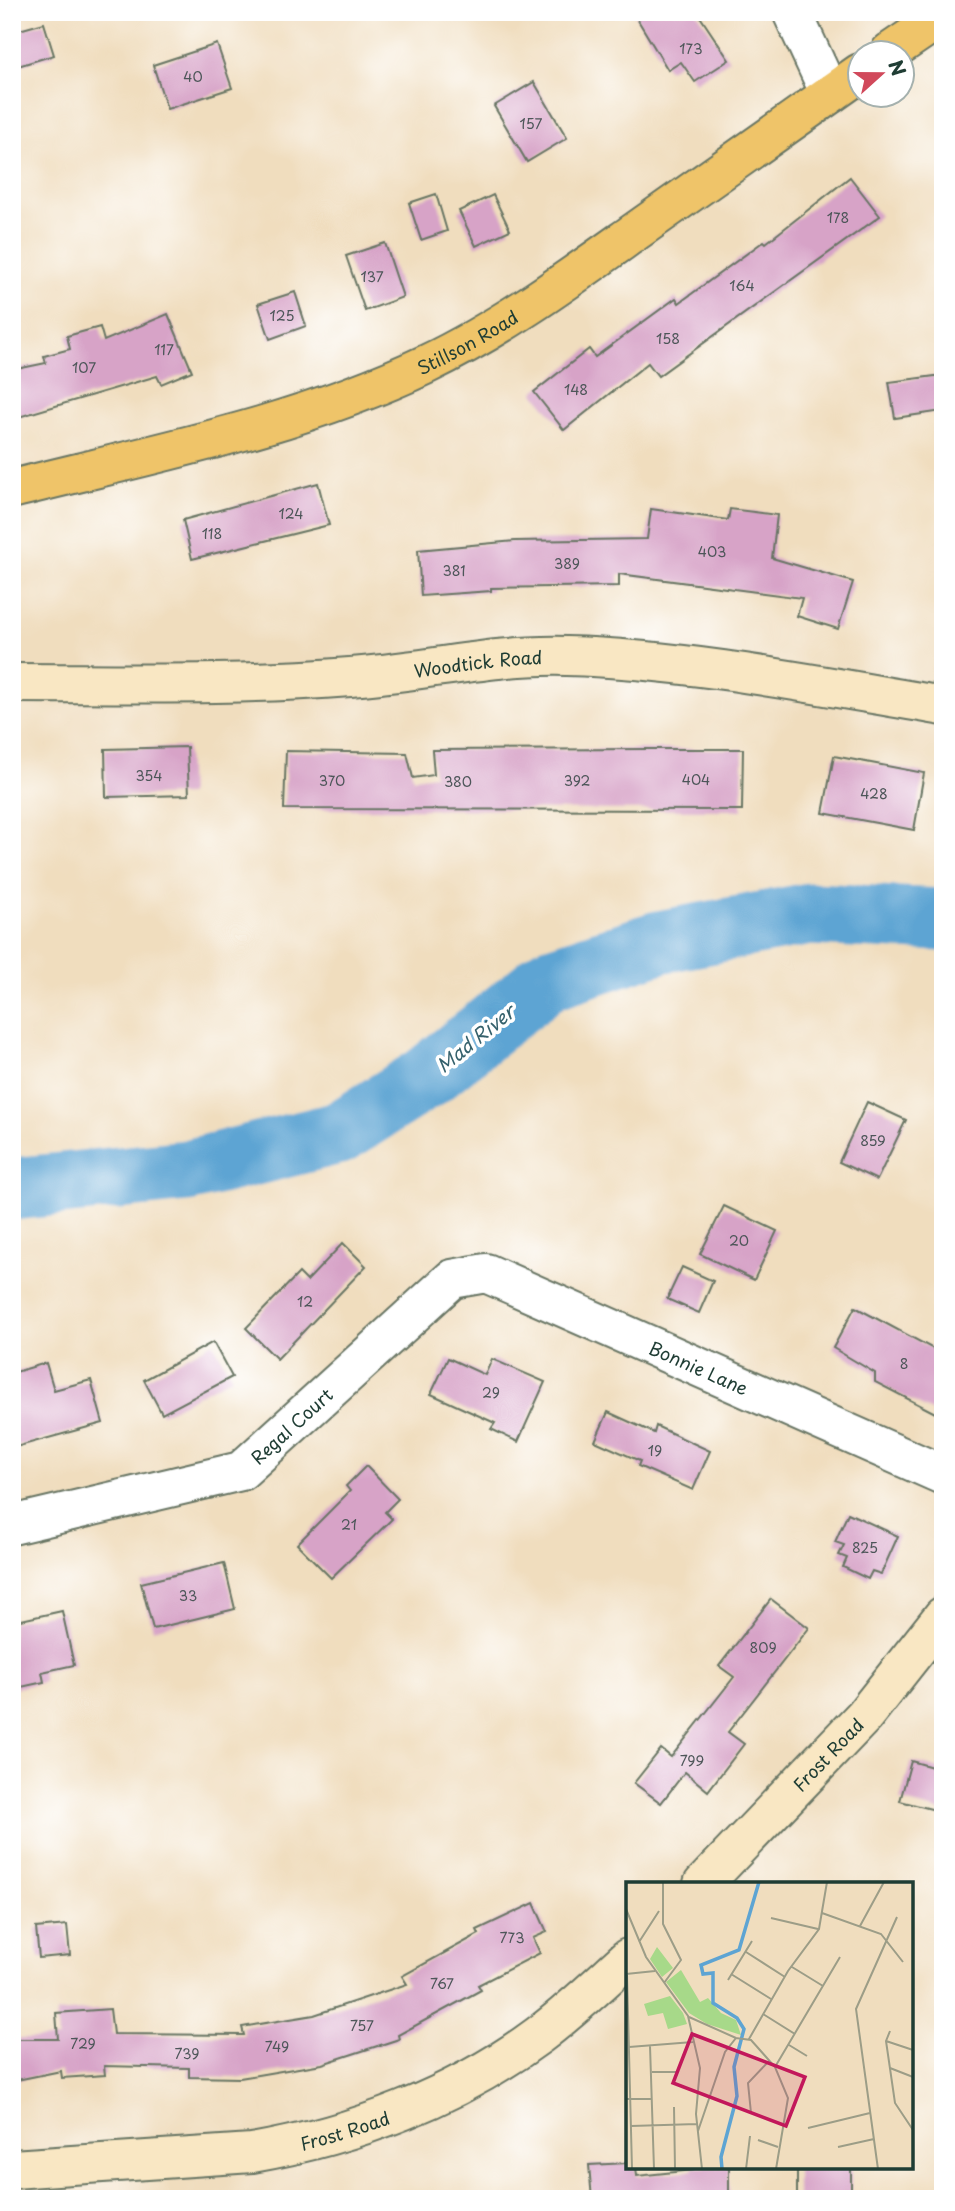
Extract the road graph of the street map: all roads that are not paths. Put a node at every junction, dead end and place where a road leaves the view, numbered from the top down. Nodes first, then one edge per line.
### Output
1 (792, 12) edge
2 (943, 16) edge
3 (911, 38) edge
4 (845, 83) edge
5 (12, 489) edge
6 (12, 683) edge
7 (943, 706) edge
8 (452, 1279) joint
9 (943, 1475) edge
10 (12, 1525) edge
11 (937, 1632) edge
12 (705, 1882) edge
13 (626, 1960) edge
14 (12, 2169) edge

1 - 4 street
2 - 3 main road
4 - 5 main road, Stillson Road
6 - 7 main road, Woodtick Road
8 - 9 street, Bonnie Lane
8 - 10 street, Regal Court
11 - 12 main road, Frost Road
13 - 14 main road, Frost Road

